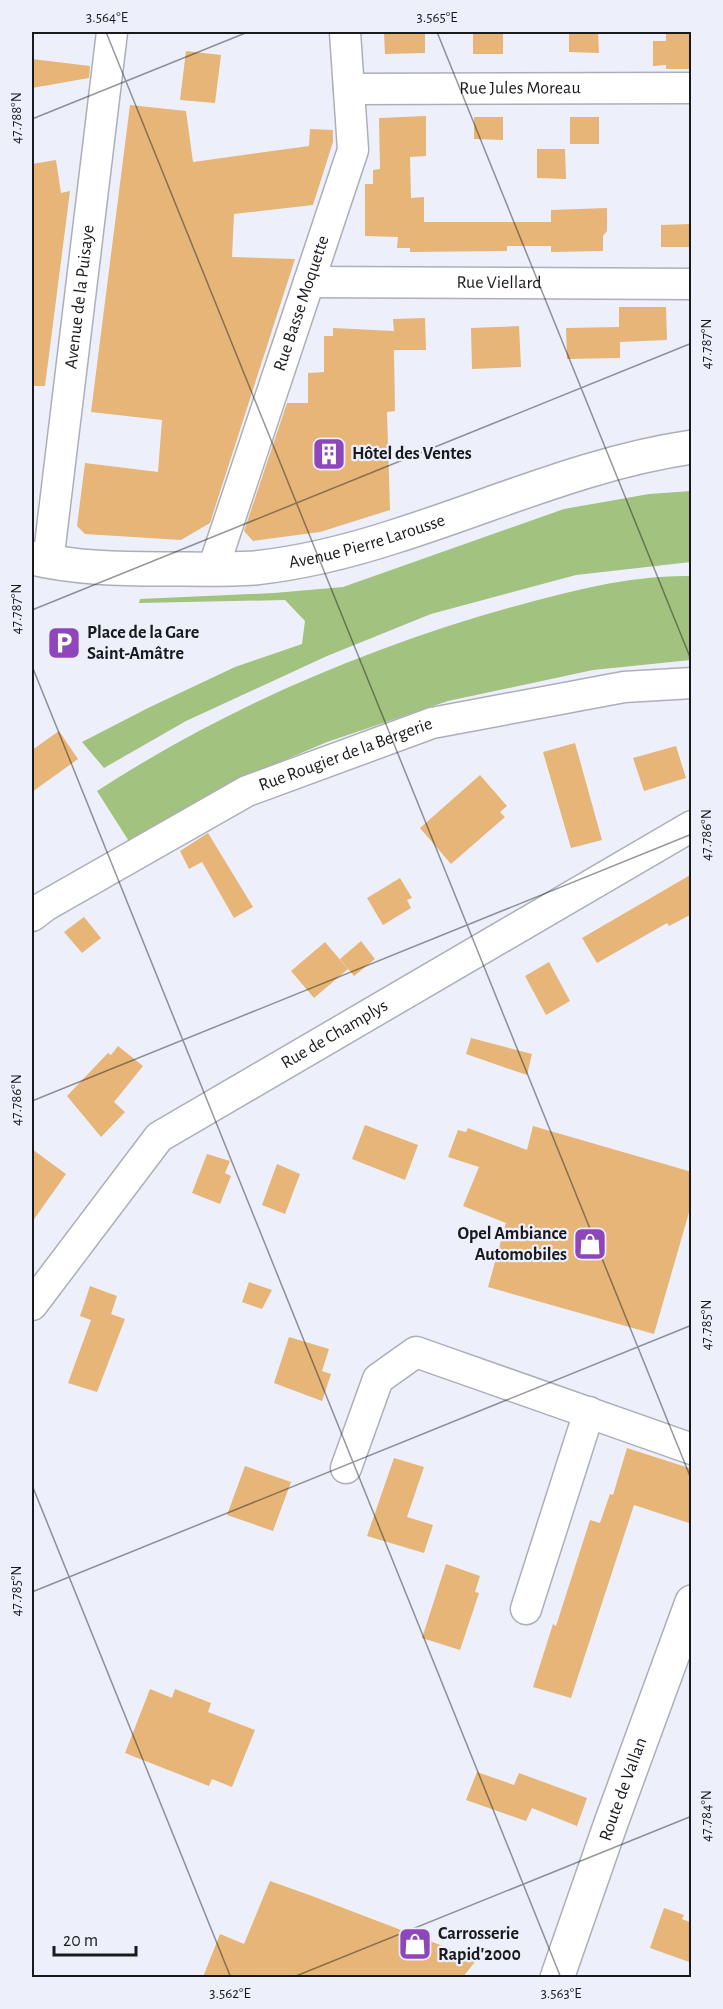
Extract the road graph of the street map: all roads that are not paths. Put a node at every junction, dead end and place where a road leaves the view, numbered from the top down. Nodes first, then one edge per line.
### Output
1 (112, 32) edge
2 (345, 32) edge
3 (692, 88) edge
4 (349, 89) junction
5 (309, 282) junction
6 (692, 284) edge
7 (692, 447) edge
8 (40, 560) edge
9 (213, 569) junction
10 (692, 683) edge
11 (692, 826) edge
12 (32, 916) edge
13 (32, 1305) edge
14 (589, 1412) junction
15 (692, 1449) edge
16 (346, 1468) dead end
17 (692, 1602) edge
18 (526, 1609) dead end
19 (557, 1977) edge

1 - 8 street, Avenue de la Puisaye
2 - 4 street, Rue Basse Moquette
3 - 4 street, Rue Jules Moreau
4 - 5 street, Rue Basse Moquette
5 - 6 street, Rue Viellard
5 - 9 street, Rue Basse Moquette
7 - 9 main road, Avenue Pierre Larousse
8 - 9 main road, Avenue Pierre Larousse
10 - 12 street, Rue Rougier de la Bergerie
11 - 13 street, Rue de Champlys
14 - 15 street
14 - 16 street
14 - 18 street
17 - 19 main road, Route de Vallan

